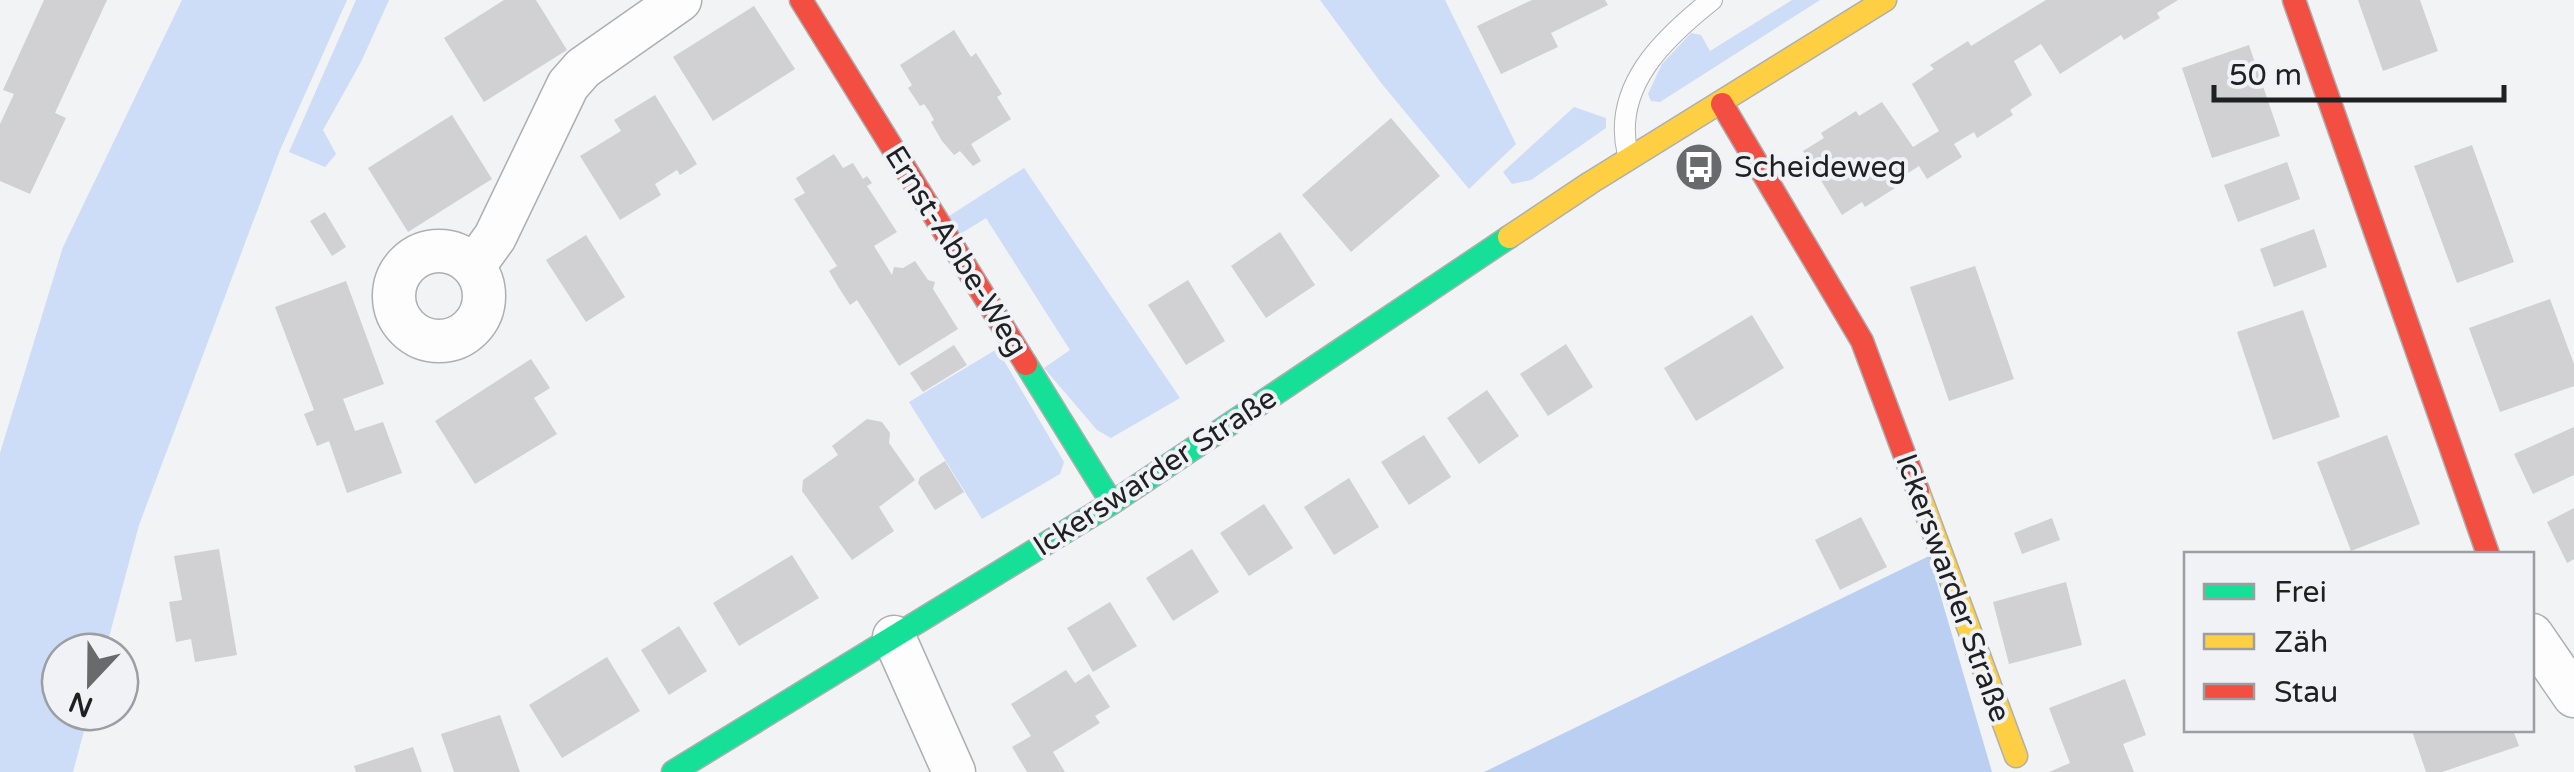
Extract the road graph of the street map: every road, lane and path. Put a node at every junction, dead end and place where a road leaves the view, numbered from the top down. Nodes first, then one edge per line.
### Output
1 (680, 0) edge
2 (801, 0) edge
3 (1712, 0) edge
4 (1885, 0) edge
5 (2294, 0) edge
6 (1722, 104) junction
7 (1629, 160) junction
8 (474, 266) dead end
9 (1112, 503) junction
10 (2487, 552) edge
11 (894, 637) junction
12 (2534, 638) edge
13 (2574, 696) edge
14 (2016, 756) dead end
15 (673, 772) edge
16 (954, 772) edge

1 - 8 street
2 - 9 street, Ernst-Abbe-Weg
3 - 7 lane
4 - 6 street, Ickerswarder Straße
5 - 10 street
6 - 7 street, Ickerswarder Straße
6 - 14 street, Ickerswarder Straße
7 - 9 street, Ickerswarder Straße
9 - 11 street, Ickerswarder Straße
11 - 15 street, Ickerswarder Straße
11 - 16 street
12 - 13 street

